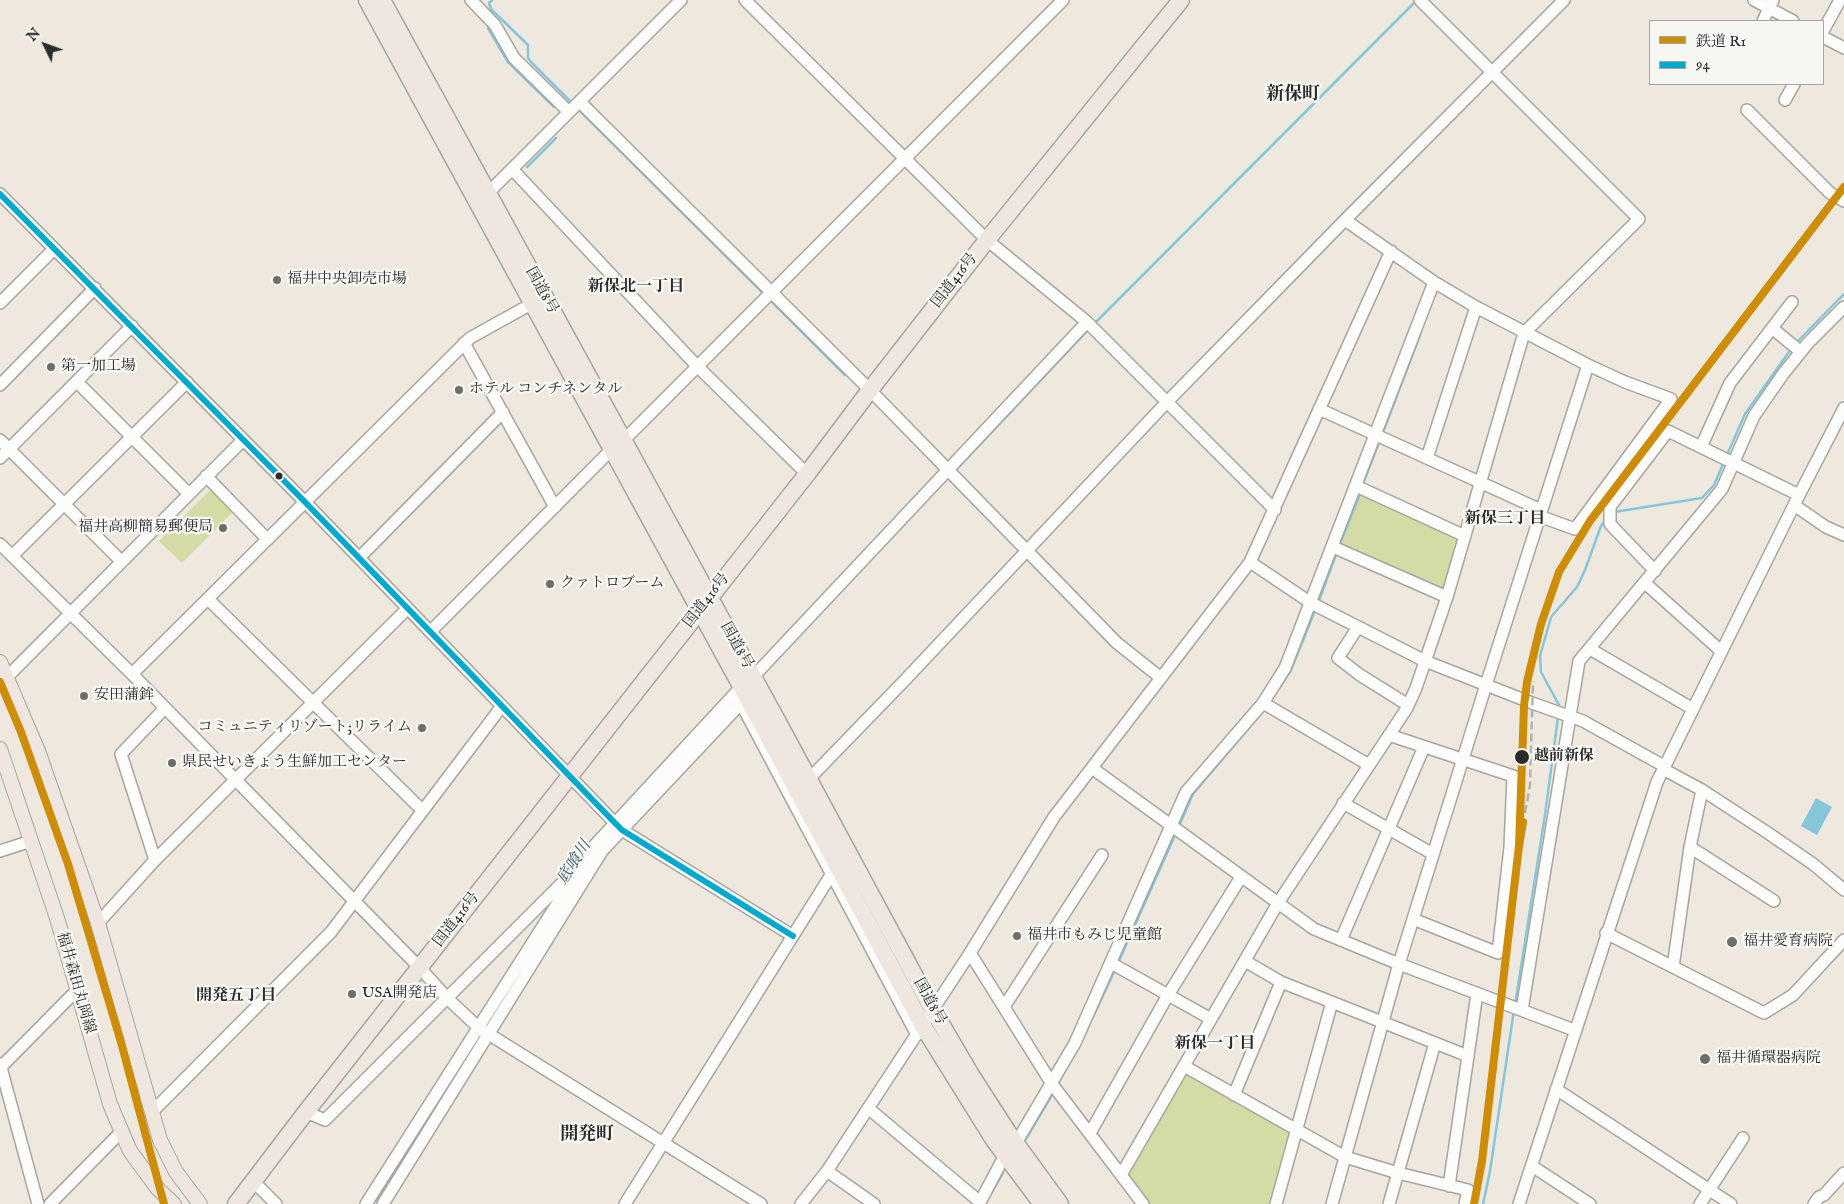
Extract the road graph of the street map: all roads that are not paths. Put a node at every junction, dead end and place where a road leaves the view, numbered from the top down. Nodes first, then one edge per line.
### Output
1 (367, 0) edge
2 (382, 0) edge
3 (681, 0) edge
4 (746, 0) edge
5 (1063, 0) edge
6 (1181, 0) edge
7 (1420, 0) edge
8 (1564, 0) edge
9 (1754, 0) edge
10 (1840, 0) edge
11 (474, 1) edge
12 (1771, 4) edge
13 (1763, 20) edge
14 (1793, 20) edge
15 (1824, 29) edge
16 (1824, 38) edge
17 (1844, 48) edge
18 (1492, 72) junction
19 (1793, 85) edge
20 (1785, 100) dead end
21 (580, 102) junction
22 (1747, 110) dead end
23 (569, 112) junction
24 (906, 159) junction
25 (512, 170) junction
26 (488, 193) junction
27 (0, 194) edge
28 (1844, 201) edge
29 (1345, 220) junction
30 (987, 240) junction
31 (54, 249) junction
32 (1391, 251) junction
33 (1434, 282) junction
34 (95, 288) junction
35 (772, 293) junction
36 (1792, 302) dead end
37 (0, 303) edge
38 (532, 303) junction
39 (1476, 307) junction
40 (1844, 307) edge
41 (1087, 322) junction
42 (132, 326) junction
43 (1772, 328) junction
44 (1524, 333) junction
45 (464, 343) junction
46 (1801, 352) junction
47 (1588, 365) junction
48 (698, 366) junction
49 (76, 382) junction
50 (187, 382) junction
51 (0, 385) edge
52 (870, 390) junction
53 (1166, 403) junction
54 (1844, 408) edge
55 (1319, 409) junction
56 (503, 412) junction
57 (1376, 434) junction
58 (132, 437) junction
59 (0, 440) edge
60 (242, 440) junction
61 (618, 445) junction
62 (1701, 447) junction
63 (9, 449) junction
64 (0, 458) edge
65 (1427, 458) junction
66 (1733, 463) junction
67 (948, 470) junction
68 (806, 474) junction
69 (206, 476) junction
70 (1481, 483) junction
71 (1356, 486) junction
72 (189, 494) junction
73 (1796, 500) junction
74 (305, 502) junction
75 (64, 504) junction
76 (556, 507) junction
77 (1275, 510) junction
78 (1540, 513) junction
79 (1844, 535) edge
80 (1465, 536) junction
81 (267, 539) junction
82 (0, 544) edge
83 (1333, 547) junction
84 (1027, 551) junction
85 (12, 556) junction
86 (358, 558) junction
87 (121, 561) junction
88 (1250, 562) junction
89 (1655, 571) junction
90 (1645, 583) junction
91 (1447, 597) junction
92 (208, 598) junction
93 (710, 598) junction
94 (1311, 603) junction
95 (407, 608) junction
96 (699, 611) junction
97 (70, 613) junction
98 (1358, 627) junction
99 (430, 632) junction
100 (1590, 649) junction
101 (1721, 651) junction
102 (1425, 661) junction
103 (0, 662) edge
104 (132, 674) junction
105 (1161, 678) junction
106 (3, 681) edge
107 (1486, 685) junction
108 (743, 692) junction
109 (313, 702) junction
110 (1263, 703) junction
111 (1408, 705) junction
112 (502, 706) junction
113 (164, 708) junction
114 (1693, 708) junction
115 (1570, 716) junction
116 (1389, 735) junction
117 (1424, 747) junction
118 (0, 749) edge
119 (1462, 760) junction
120 (1369, 765) junction
121 (1092, 768) junction
122 (1663, 768) junction
123 (570, 776) junction
124 (235, 780) junction
125 (808, 780) junction
126 (1702, 790) junction
127 (1344, 803) junction
128 (422, 810) junction
129 (618, 826) junction
130 (1172, 826) junction
131 (1389, 829) junction
132 (31, 840) junction
133 (1690, 847) junction
134 (0, 851) edge
135 (1434, 854) junction
136 (1102, 855) dead end
137 (155, 860) junction
138 (582, 863) junction
139 (831, 875) junction
140 (1241, 877) junction
141 (1844, 890) edge
142 (353, 901) junction
143 (1774, 901) dead end
144 (1278, 904) junction
145 (1413, 919) junction
146 (98, 923) junction
147 (1606, 933) junction
148 (793, 936) junction
149 (1341, 940) junction
150 (1844, 940) edge
151 (970, 953) junction
152 (1245, 961) junction
153 (1111, 963) junction
154 (1399, 964) junction
155 (1673, 967) junction
156 (420, 968) junction
157 (1281, 982) junction
158 (78, 990) junction
159 (1478, 993) junction
160 (1168, 995) junction
161 (447, 998) junction
162 (1332, 1002) junction
163 (1004, 1008) junction
164 (933, 1010) junction
165 (1522, 1010) junction
166 (1211, 1019) junction
167 (1383, 1022) junction
168 (920, 1030) junction
169 (1574, 1030) junction
170 (484, 1031) junction
171 (1435, 1043) junction
172 (1468, 1056) junction
173 (0, 1066) edge
174 (1184, 1066) junction
175 (1052, 1084) junction
176 (1556, 1089) junction
177 (1234, 1095) junction
178 (868, 1108) junction
179 (152, 1112) junction
180 (306, 1112) junction
181 (1297, 1130) junction
182 (121, 1132) junction
183 (1090, 1133) junction
184 (1743, 1138) dead end
185 (663, 1143) junction
186 (1012, 1144) junction
187 (1345, 1157) junction
188 (1532, 1166) junction
189 (828, 1171) junction
190 (1398, 1173) junction
191 (1844, 1173) edge
192 (1121, 1176) junction
193 (253, 1181) junction
194 (1449, 1186) junction
195 (1709, 1190) junction
196 (979, 1203) edge
197 (38, 1204) edge
198 (50, 1204) edge
199 (174, 1204) edge
200 (200, 1204) edge
201 (236, 1204) edge
202 (276, 1204) edge
203 (366, 1204) edge
204 (383, 1204) edge
205 (625, 1204) edge
206 (761, 1204) edge
207 (801, 1204) edge
208 (874, 1204) edge
209 (1029, 1204) edge
210 (1042, 1204) edge
211 (1060, 1204) edge
212 (1072, 1204) edge
213 (1143, 1204) edge
214 (1276, 1204) edge
215 (1332, 1204) edge
216 (1389, 1204) edge
217 (1465, 1204) edge
218 (1519, 1204) edge
219 (1590, 1204) edge
220 (1700, 1204) edge
221 (1731, 1204) edge
222 (1814, 1204) edge

1 - 38 highway, 国道8号
2 - 26 highway, 国道8号
3 - 21 street
4 - 24 street
5 - 24 street
6 - 30 highway, 国道416号
7 - 18 street
8 - 18 street
9 - 12 street
10 - 15 street
11 - 23 street
12 - 13 street
12 - 14 street
16 - 17 street
18 - 29 street
18 - 44 street
19 - 20 street
21 - 23 street
21 - 35 street
22 - 28 street
23 - 25 street
24 - 30 street
24 - 35 street
25 - 26 street
25 - 48 street
26 - 61 highway, 国道8号
27 - 31 street
29 - 32 street
29 - 53 street
30 - 41 street
30 - 52 highway, 国道416号
31 - 34 street
31 - 37 street
32 - 33 street
32 - 55 street
33 - 39 street
33 - 57 street
34 - 42 street
34 - 51 street
35 - 48 street
35 - 52 street
36 - 43 street
38 - 45 street
38 - 61 highway, 国道8号
39 - 44 street
39 - 65 street
40 - 46 street
41 - 53 street
41 - 67 street
42 - 49 street
42 - 50 street
43 - 46 street
43 - 62 street
44 - 47 street
44 - 70 street
45 - 56 street
45 - 74 street
46 - 66 street
47 - 78 street
47 - 78 street
48 - 61 street
48 - 68 street
49 - 58 street
49 - 63 street
50 - 58 street
50 - 60 street
52 - 67 street
52 - 68 highway, 国道416号
53 - 77 street
53 - 84 street
54 - 73 street
55 - 57 street
55 - 77 street
56 - 76 street
56 - 86 street
57 - 65 street
57 - 71 street
58 - 72 street
58 - 75 street
59 - 63 street
60 - 69 street
60 - 74 street
61 - 76 street
61 - 93 highway, 国道8号
61 - 96 highway, 国道8号
62 - 66 street
62 - 89 street
63 - 64 street
63 - 75 street
65 - 70 street
66 - 73 street
66 - 89 street
67 - 84 street
67 - 108 street
68 - 93 highway, 国道416号
69 - 72 street
69 - 81 street
70 - 78 street
70 - 80 street
71 - 80 street
71 - 83 street
72 - 87 street
73 - 79 street
73 - 101 street
74 - 81 street
74 - 86 street
75 - 85 street
75 - 87 street
76 - 99 street
77 - 88 street
78 - 107 street
80 - 91 street
81 - 92 street
82 - 85 street
83 - 91 street
83 - 94 street
84 - 105 street
84 - 125 street
85 - 97 street
86 - 95 street
87 - 97 street
88 - 94 street
88 - 105 street
89 - 90 street
90 - 100 street
90 - 101 street
91 - 102 street
92 - 104 street
92 - 109 street
93 - 96 highway, 国道416号
93 - 108 highway, 国道8号
94 - 98 street
94 - 110 street
95 - 99 street
95 - 109 street
96 - 108 highway, 国道8号
96 - 123 highway, 国道416号
97 - 104 street
97 - 106 street
98 - 102 street
98 - 111 street
99 - 112 street
100 - 114 street
100 - 115 street
101 - 114 street
102 - 107 street
102 - 111 street
103 - 106 main road
104 - 113 street
105 - 121 street
106 - 146 main road
107 - 115 street
107 - 119 street
108 - 125 highway, 国道8号
108 - 129 street
108 - 139 street
108 - 168 highway, 国道8号
109 - 124 street
109 - 128 street
110 - 120 street
110 - 130 street
111 - 116 street
112 - 123 street
112 - 128 street
113 - 124 street
113 - 137 street
114 - 122 street
115 - 122 street
115 - 165 street
116 - 117 street
116 - 120 street
117 - 119 street
117 - 131 street
118 - 132 main road, 福井森田丸岡線
119 - 135 street
119 - 145 street
120 - 127 street
121 - 130 street
121 - 151 street
122 - 126 street
122 - 147 street
123 - 129 street
123 - 156 highway, 国道416号
124 - 137 street
124 - 142 street
125 - 164 highway, 国道8号
126 - 133 street
126 - 141 street
127 - 131 street
127 - 144 street
128 - 142 street
129 - 138 street
129 - 148 street
129 - 170 street
130 - 140 street
130 - 153 street
131 - 135 street
131 - 149 street
132 - 134 street
132 - 158 main road, 福井森田丸岡線
133 - 143 street
133 - 155 street
135 - 145 street
136 - 163 street
137 - 146 street
138 - 161 street
138 - 170 street
139 - 148 street
139 - 168 street
140 - 144 street
140 - 160 street
142 - 156 street
142 - 179 street
144 - 149 street
144 - 152 street
145 - 154 street
146 - 179 main road
147 - 155 street
147 - 169 street
148 - 185 street
149 - 154 street
150 - 155 street
151 - 163 street
151 - 164 street
152 - 157 street
152 - 166 street
153 - 160 street
153 - 175 street
154 - 159 street
154 - 167 street
156 - 161 street
156 - 180 highway, 国道416号
157 - 162 street
157 - 177 street
158 - 173 street
158 - 182 main road, 福井森田丸岡線
159 - 165 street
159 - 172 street
160 - 166 street
160 - 183 street
161 - 170 street
161 - 180 street
162 - 167 street
162 - 181 street
163 - 175 street
164 - 168 street
164 - 186 highway, 国道8号
165 - 169 street
166 - 174 street
167 - 171 street
167 - 187 street
168 - 178 street
168 - 186 highway, 国道8号
169 - 176 street
170 - 185 street
170 - 203 street
170 - 204 street
171 - 172 street
171 - 190 street
172 - 194 street
173 - 197 street
174 - 177 street
174 - 192 street
175 - 183 street
175 - 186 street
176 - 188 street
176 - 195 street
177 - 181 street
178 - 189 street
178 - 196 street
179 - 200 main road
180 - 193 highway, 国道416号
181 - 187 street
181 - 214 street
182 - 198 street
182 - 199 main road, 福井森田丸岡線
183 - 192 street
184 - 195 street
185 - 205 street
185 - 206 street
186 - 196 street
186 - 209 highway
186 - 210 highway, 国道8号
186 - 211 highway, 国道8号
186 - 212 highway
187 - 190 street
187 - 215 street
188 - 218 street
188 - 219 street
189 - 207 street
189 - 208 street
190 - 194 street
190 - 216 street
191 - 222 street
192 - 213 street
193 - 201 highway, 国道416号
193 - 202 street
194 - 217 street
195 - 220 street
195 - 221 street

